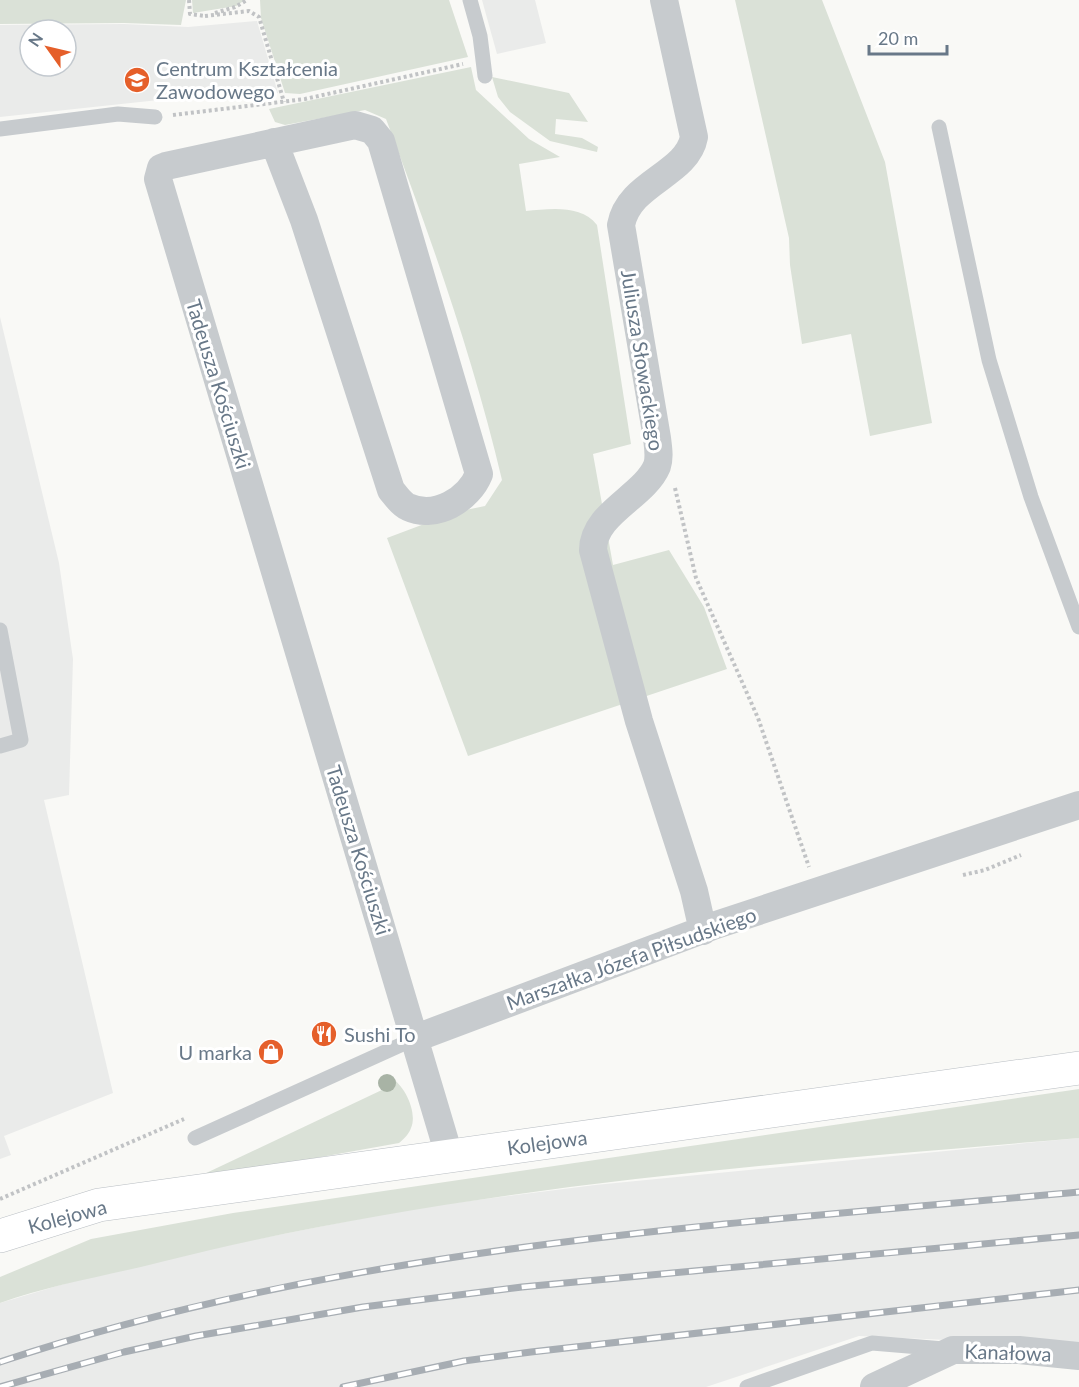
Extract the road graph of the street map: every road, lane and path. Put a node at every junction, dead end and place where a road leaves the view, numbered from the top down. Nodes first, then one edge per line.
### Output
1 (189, 0) edge
2 (247, 0) edge
3 (470, 0) edge
4 (664, 0) edge
5 (205, 16) junction
6 (465, 63) dead end
7 (485, 76) dead end
8 (284, 102) junction
9 (155, 117) joint
10 (939, 127) dead end
11 (0, 129) edge
12 (274, 142) junction
13 (690, 553) dead end
14 (1079, 627) edge
15 (0, 630) edge
16 (0, 746) edge
17 (1079, 805) edge
18 (814, 892) junction
19 (704, 931) junction
20 (416, 1038) junction
21 (1079, 1068) edge
22 (195, 1138) dead end
23 (449, 1155) junction
24 (9, 1233) edge
25 (953, 1350) junction
26 (1079, 1356) edge
27 (747, 1387) edge
28 (874, 1387) edge

1 - 5 path
2 - 5 path
3 - 7 lane
4 - 19 street, Juliusza Słowackiego
5 - 8 path
6 - 8 path
8 - 9 path
9 - 11 lane
10 - 14 lane
12 - 12 street, Tadeusza Kościuszki
12 - 20 street, Tadeusza Kościuszki
13 - 18 path
15 - 16 lane
17 - 18 street, Marszałka Józefa Piłsudskiego
18 - 19 street, Marszałka Józefa Piłsudskiego
19 - 20 street, Marszałka Józefa Piłsudskiego
20 - 22 lane, Marszałka Józefa Piłsudskiego
20 - 23 street, Tadeusza Kościuszki
21 - 23 street, Kolejowa
23 - 24 street, Kolejowa
25 - 26 street, Kanałowa
25 - 27 lane
25 - 28 street, Kanałowa

